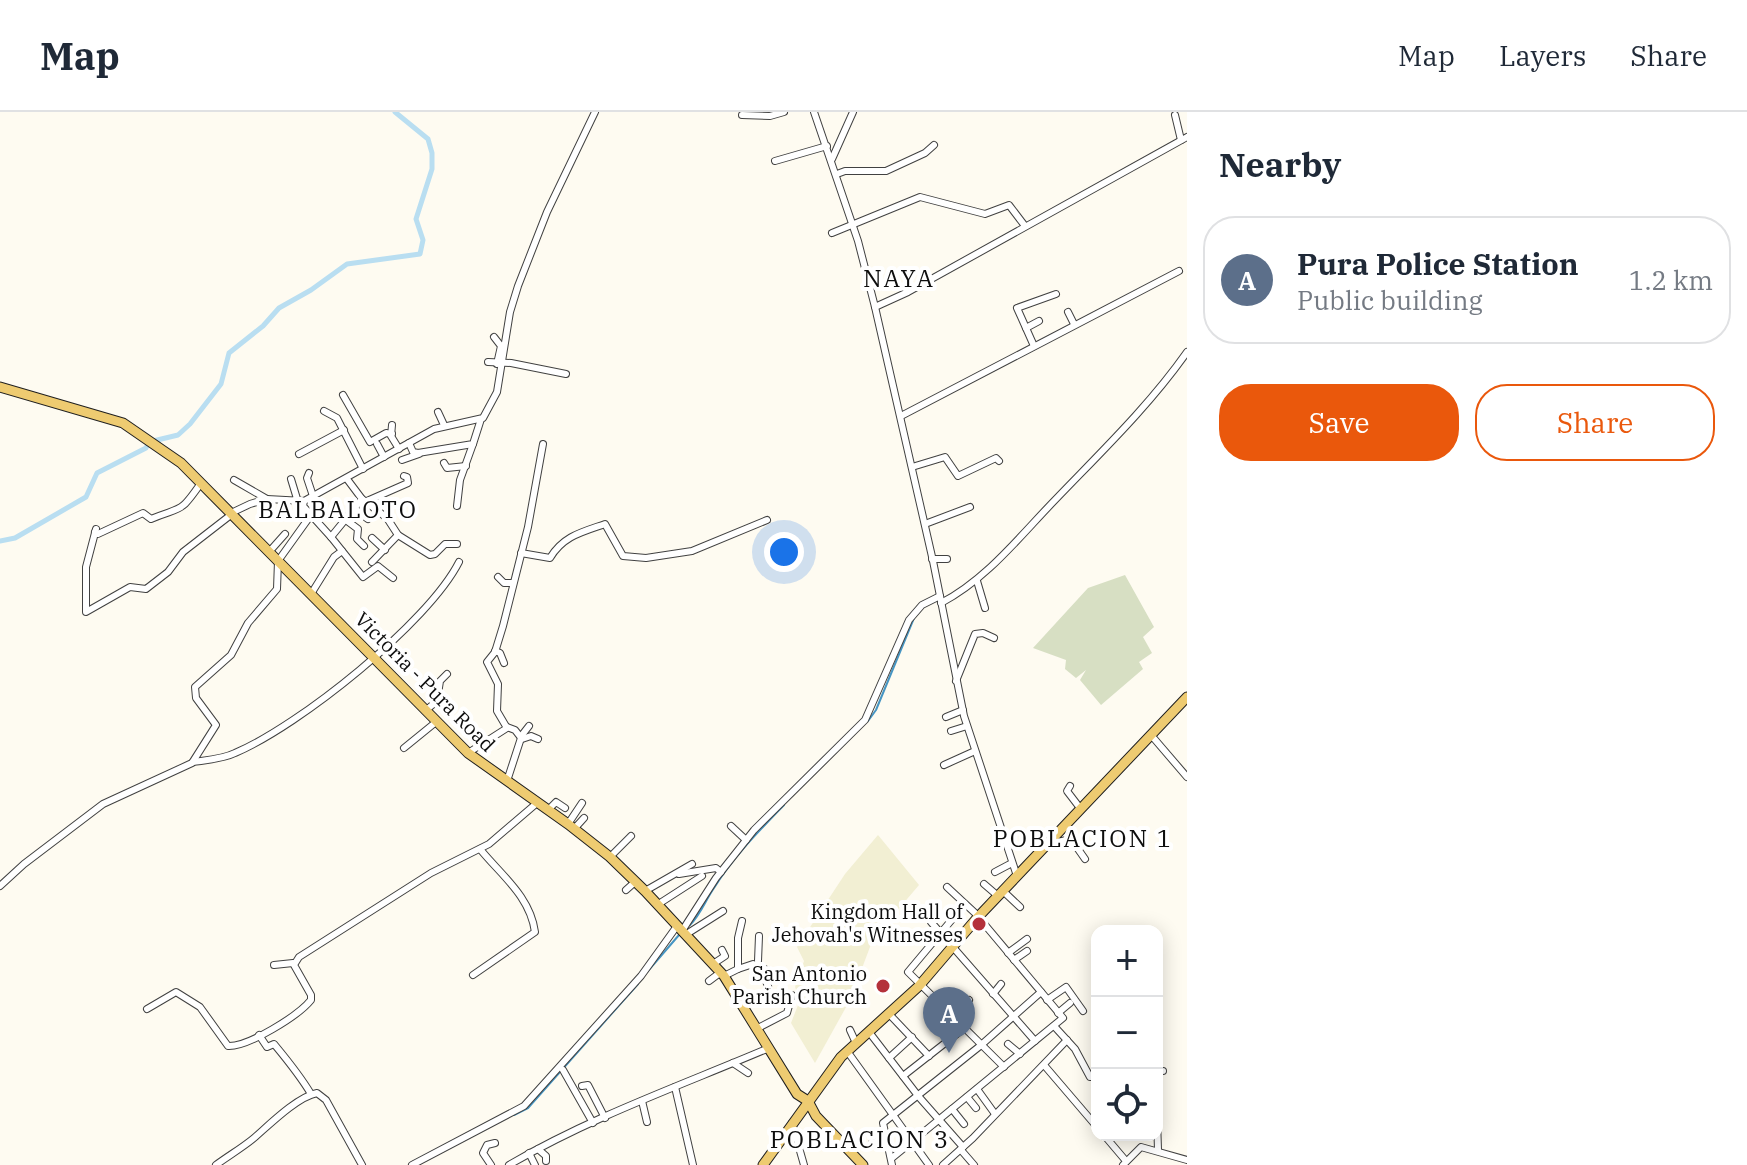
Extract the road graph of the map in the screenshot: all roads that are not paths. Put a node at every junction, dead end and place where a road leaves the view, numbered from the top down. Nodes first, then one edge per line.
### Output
1 (595, 112) edge
2 (784, 112) edge
3 (814, 112) edge
4 (853, 112) edge
5 (742, 115) dead end
6 (1175, 115) dead end
7 (1184, 139) edge
8 (934, 145) dead end
9 (827, 146) junction
10 (832, 159) junction
11 (775, 161) dead end
12 (837, 174) junction
13 (853, 224) junction
14 (1025, 226) junction
15 (832, 233) dead end
16 (1179, 271) dead end
17 (1056, 294) dead end
18 (875, 307) junction
19 (1068, 312) dead end
20 (1039, 321) dead end
21 (1074, 324) junction
22 (1026, 328) junction
23 (494, 337) dead end
24 (1034, 346) junction
25 (1187, 352) edge
26 (488, 362) dead end
27 (500, 364) junction
28 (566, 374) dead end
29 (0, 387) edge
30 (343, 395) dead end
31 (324, 411) dead end
32 (438, 412) dead end
33 (901, 416) junction
34 (481, 419) junction
35 (392, 425) dead end
36 (444, 425) junction
37 (344, 430) junction
38 (392, 434) junction
39 (409, 443) junction
40 (377, 444) dead end
41 (473, 444) junction
42 (543, 444) dead end
43 (399, 449) junction
44 (426, 452) junction
45 (299, 454) dead end
46 (384, 457) junction
47 (402, 460) dead end
48 (999, 461) dead end
49 (444, 463) dead end
50 (466, 466) junction
51 (912, 467) junction
52 (363, 469) junction
53 (309, 473) dead end
54 (404, 476) dead end
55 (291, 479) dead end
56 (347, 479) junction
57 (234, 480) dead end
58 (201, 483) junction
59 (313, 496) junction
60 (267, 499) junction
61 (364, 500) junction
62 (300, 502) junction
63 (457, 506) dead end
64 (970, 507) dead end
65 (355, 509) junction
66 (232, 514) junction
67 (311, 515) junction
68 (1037, 517) junction
69 (368, 519) dead end
70 (346, 520) junction
71 (767, 520) dead end
72 (925, 524) junction
73 (1025, 525) dead end
74 (285, 534) dead end
75 (398, 535) junction
76 (331, 537) junction
77 (372, 538) dead end
78 (457, 544) dead end
79 (364, 546) dead end
80 (385, 550) junction
81 (342, 551) junction
82 (269, 552) junction
83 (521, 553) junction
84 (932, 559) junction
85 (947, 559) dead end
86 (278, 560) junction
87 (372, 562) dead end
88 (459, 562) dead end
89 (498, 577) dead end
90 (393, 578) dead end
91 (977, 581) junction
92 (513, 583) junction
93 (311, 594) junction
94 (941, 599) junction
95 (985, 608) dead end
96 (994, 638) dead end
97 (495, 651) junction
98 (374, 659) junction
99 (504, 663) dead end
100 (447, 674) dead end
101 (956, 681) junction
102 (1186, 701) edge
103 (963, 710) junction
104 (425, 711) junction
105 (946, 717) dead end
106 (436, 722) junction
107 (529, 726) dead end
108 (967, 726) junction
109 (507, 727) junction
110 (951, 731) dead end
111 (1151, 735) junction
112 (521, 738) junction
113 (538, 739) dead end
114 (404, 748) dead end
115 (975, 751) junction
116 (468, 753) junction
117 (193, 762) junction
118 (944, 765) dead end
119 (1187, 777) edge
120 (507, 781) junction
121 (1070, 786) dead end
122 (537, 803) junction
123 (582, 803) dead end
124 (565, 808) dead end
125 (1080, 808) junction
126 (548, 810) junction
127 (584, 818) dead end
128 (731, 826) dead end
129 (571, 827) junction
130 (631, 836) dead end
131 (746, 840) junction
132 (1046, 844) junction
133 (480, 849) junction
134 (610, 857) junction
135 (1085, 859) dead end
136 (629, 860) dead end
137 (1012, 863) junction
138 (692, 864) dead end
139 (621, 867) junction
140 (721, 872) junction
141 (995, 872) dead end
142 (673, 875) junction
143 (702, 876) dead end
144 (1017, 876) junction
145 (635, 882) junction
146 (984, 884) dead end
147 (0, 886) edge
148 (947, 887) dead end
149 (626, 890) dead end
150 (654, 892) junction
151 (1000, 893) junction
152 (669, 897) junction
153 (965, 904) junction
154 (657, 905) junction
155 (1020, 907) dead end
156 (697, 910) junction
157 (723, 911) dead end
158 (706, 915) dead end
159 (978, 917) junction
160 (742, 921) dead end
161 (931, 922) dead end
162 (681, 931) junction
163 (940, 932) junction
164 (759, 936) dead end
165 (1027, 939) dead end
166 (953, 946) junction
167 (722, 950) dead end
168 (1027, 951) dead end
169 (1008, 953) junction
170 (1014, 960) junction
171 (293, 963) junction
172 (758, 963) junction
173 (713, 964) junction
174 (274, 965) dead end
175 (738, 969) junction
176 (723, 974) junction
177 (783, 974) dead end
178 (473, 975) dead end
179 (709, 981) dead end
180 (1001, 984) dead end
181 (768, 986) dead end
182 (919, 986) junction
183 (1041, 992) junction
184 (993, 994) junction
185 (792, 995) dead end
186 (969, 1000) dead end
187 (1047, 1000) junction
188 (1070, 1003) dead end
189 (147, 1009) dead end
190 (1083, 1011) dead end
191 (1058, 1013) junction
192 (890, 1015) junction
193 (951, 1017) junction
194 (1013, 1017) junction
195 (1054, 1026) junction
196 (758, 1028) junction
197 (963, 1029) junction
198 (850, 1030) dead end
199 (869, 1032) junction
200 (259, 1035) junction
201 (912, 1037) junction
202 (1067, 1040) junction
203 (1035, 1041) junction
204 (856, 1043) junction
205 (1008, 1044) dead end
206 (980, 1046) junction
207 (847, 1051) junction
208 (1020, 1054) junction
209 (929, 1056) junction
210 (889, 1058) junction
211 (771, 1059) junction
212 (733, 1063) junction
213 (1044, 1065) junction
214 (1004, 1067) junction
215 (563, 1070) dead end
216 (748, 1073) dead end
217 (903, 1076) junction
218 (695, 1078) junction
219 (1091, 1078) edge
220 (582, 1086) dead end
221 (675, 1087) junction
222 (699, 1088) dead end
223 (977, 1089) junction
224 (311, 1094) junction
225 (797, 1094) junction
226 (919, 1097) junction
227 (967, 1097) junction
228 (642, 1101) junction
229 (808, 1101) junction
230 (624, 1108) junction
231 (976, 1108) dead end
232 (952, 1109) junction
233 (594, 1114) dead end
234 (995, 1114) junction
235 (895, 1115) junction
236 (816, 1116) junction
237 (631, 1117) dead end
238 (795, 1119) junction
239 (939, 1120) junction
240 (1091, 1120) edge
241 (599, 1121) junction
242 (647, 1122) dead end
243 (964, 1124) dead end
244 (886, 1139) junction
245 (913, 1141) junction
246 (1108, 1141) edge
247 (1158, 1141) edge
248 (495, 1143) dead end
249 (872, 1143) dead end
250 (962, 1148) junction
251 (538, 1149) junction
252 (1158, 1150) junction
253 (529, 1153) junction
254 (1187, 1160) edge
255 (523, 1161) edge
256 (546, 1161) dead end
257 (892, 1162) edge
258 (1124, 1163) edge
259 (945, 1164) edge
260 (216, 1165) edge
261 (362, 1165) edge
262 (412, 1165) edge
263 (491, 1165) edge
264 (509, 1165) edge
265 (535, 1165) edge
266 (693, 1165) edge
267 (763, 1165) edge
268 (804, 1165) edge
269 (863, 1165) edge
270 (929, 1165) edge
271 (974, 1165) edge

1 - 27 street
2 - 5 street
3 - 9 street
4 - 10 street
6 - 7 street
7 - 14 street
8 - 12 street
9 - 10 street
9 - 11 street
10 - 12 street
12 - 13 street
13 - 14 street
13 - 15 street
13 - 18 street
14 - 18 street
16 - 21 street
17 - 22 street
18 - 33 street
19 - 21 street
20 - 22 street
21 - 24 street
22 - 24 street
23 - 27 street
24 - 33 street
25 - 68 street
26 - 27 street
27 - 28 street
27 - 34 street
29 - 58 main road, Victoria - Pura Road
30 - 38 street
31 - 37 street
32 - 36 street
33 - 51 street
34 - 36 street
34 - 41 street
35 - 38 street
36 - 39 street
37 - 45 street
37 - 52 street
38 - 43 street
39 - 43 street
39 - 44 street
40 - 46 street
41 - 44 street
41 - 50 street
42 - 83 street
43 - 46 street
44 - 47 street
46 - 52 street
48 - 51 street
49 - 50 street
50 - 63 street
51 - 72 street
52 - 56 street
53 - 59 street
54 - 61 street
55 - 62 street
56 - 59 street
56 - 61 street
57 - 60 street
58 - 66 main road, Victoria - Pura Road
58 - 66 street
59 - 62 street
60 - 62 street
60 - 66 street
61 - 65 street
61 - 75 street
62 - 67 street
64 - 72 street
65 - 69 street
65 - 70 street
66 - 82 main road, Victoria - Pura Road
67 - 76 street
67 - 86 street
68 - 73 street
68 - 91 street
70 - 76 street
70 - 79 street
71 - 83 street
72 - 84 street
74 - 82 street
75 - 78 street
75 - 80 street
76 - 81 street
77 - 80 street
80 - 87 street
81 - 90 street
81 - 93 street
82 - 86 main road, Victoria - Pura Road
83 - 92 street
84 - 85 street
84 - 94 street
86 - 93 main road, Victoria - Pura Road
86 - 117 street
88 - 98 street
89 - 92 street
91 - 94 street
91 - 95 street
92 - 97 street
93 - 98 main road, Victoria - Pura Road
94 - 101 street
94 - 131 street
96 - 101 street
97 - 99 street
97 - 109 street
98 - 104 main road, Victoria - Pura Road
98 - 117 street
100 - 104 street
101 - 103 street
102 - 111 main road
103 - 105 street
103 - 108 street
104 - 106 main road, Victoria - Pura Road
106 - 114 street
106 - 116 main road, Victoria - Pura Road
107 - 112 street
108 - 110 street
108 - 115 street
109 - 112 street
109 - 116 street
111 - 119 street
111 - 125 main road
112 - 113 street
112 - 120 street
115 - 118 street
115 - 137 street
116 - 120 main road, Victoria - Pura Road
117 - 147 street
120 - 122 main road, Victoria - Pura Road
121 - 125 street
122 - 126 main road, Victoria - Pura Road
122 - 133 street
123 - 129 street
124 - 126 street
125 - 132 main road
126 - 129 main road, Victoria - Pura Road
127 - 129 street
128 - 131 street
129 - 134 main road, Victoria - Pura Road
130 - 134 street
131 - 140 street
132 - 135 street
132 - 144 main road
133 - 171 street
133 - 178 street
134 - 139 main road, Victoria - Pura Road
136 - 139 street
137 - 141 street
137 - 144 street
138 - 142 street
139 - 145 main road, Victoria - Pura Road
140 - 142 street
140 - 156 street
142 - 150 street
143 - 152 street
144 - 151 main road
145 - 149 street
145 - 150 main road, Victoria - Pura Road
146 - 151 street
148 - 153 street
150 - 152 street
150 - 154 main road, Victoria - Pura Road
151 - 155 street
151 - 159 main road
152 - 154 street
153 - 159 street
153 - 163 street
154 - 162 main road, Victoria - Pura Road
156 - 158 street
156 - 162 street
157 - 162 street
159 - 166 main road
159 - 169 street
160 - 175 street
161 - 163 street
162 - 173 main road, Victoria - Pura Road
162 - 262 street
163 - 166 street
163 - 182 street
164 - 172 street
165 - 169 street
166 - 182 main road
166 - 184 street
167 - 173 street
168 - 170 street
169 - 170 street
170 - 183 street
171 - 174 street
171 - 200 street
172 - 175 street
172 - 177 street
172 - 181 street
173 - 176 main road, Victoria - Pura Road
175 - 176 street
176 - 179 street
176 - 196 main road, Victoria - Pura Road
180 - 184 street
182 - 192 main road
182 - 193 street
183 - 187 street
183 - 194 street
184 - 194 street
185 - 196 street
186 - 193 street
187 - 190 street
187 - 191 street
188 - 191 street
189 - 200 street
191 - 195 street
192 - 199 main road
192 - 201 street
193 - 197 street
194 - 203 street
194 - 206 street
195 - 202 street
195 - 203 street
196 - 211 main road, Victoria - Pura Road
197 - 206 street
197 - 209 street
198 - 204 street
199 - 204 main road
199 - 210 street
200 - 224 street
201 - 209 street
201 - 210 street
202 - 213 street
202 - 219 street
203 - 208 street
204 - 207 main road
205 - 208 street
206 - 214 street
206 - 226 street
207 - 229 main road
207 - 235 street
208 - 214 street
209 - 217 street
210 - 217 street
211 - 212 street
211 - 225 main road, Victoria - Pura Road
212 - 216 street
212 - 218 street
213 - 234 street
213 - 240 street
214 - 223 street
215 - 241 street
217 - 226 street
218 - 221 street
218 - 222 street
220 - 241 street
221 - 228 street
221 - 266 street
223 - 227 street
223 - 234 street
224 - 260 street
224 - 261 street
225 - 229 main road, Victoria - Pura Road
225 - 238 main road
226 - 235 street
226 - 239 street
227 - 231 street
227 - 232 street
228 - 230 street
228 - 242 street
229 - 236 main road
229 - 238 main road
230 - 237 street
230 - 241 street
232 - 239 street
232 - 243 street
233 - 241 street
234 - 250 street
235 - 244 street
235 - 245 street
236 - 238 main road
236 - 269 main road
238 - 267 main road
238 - 268 street
239 - 245 street
239 - 250 street
241 - 251 street
244 - 249 street
244 - 257 street
245 - 257 street
245 - 270 street
246 - 258 street
247 - 252 street
248 - 263 street
250 - 259 street
250 - 271 street
251 - 253 street
251 - 256 street
252 - 254 street
252 - 258 street
253 - 255 street
253 - 265 street
255 - 264 street

